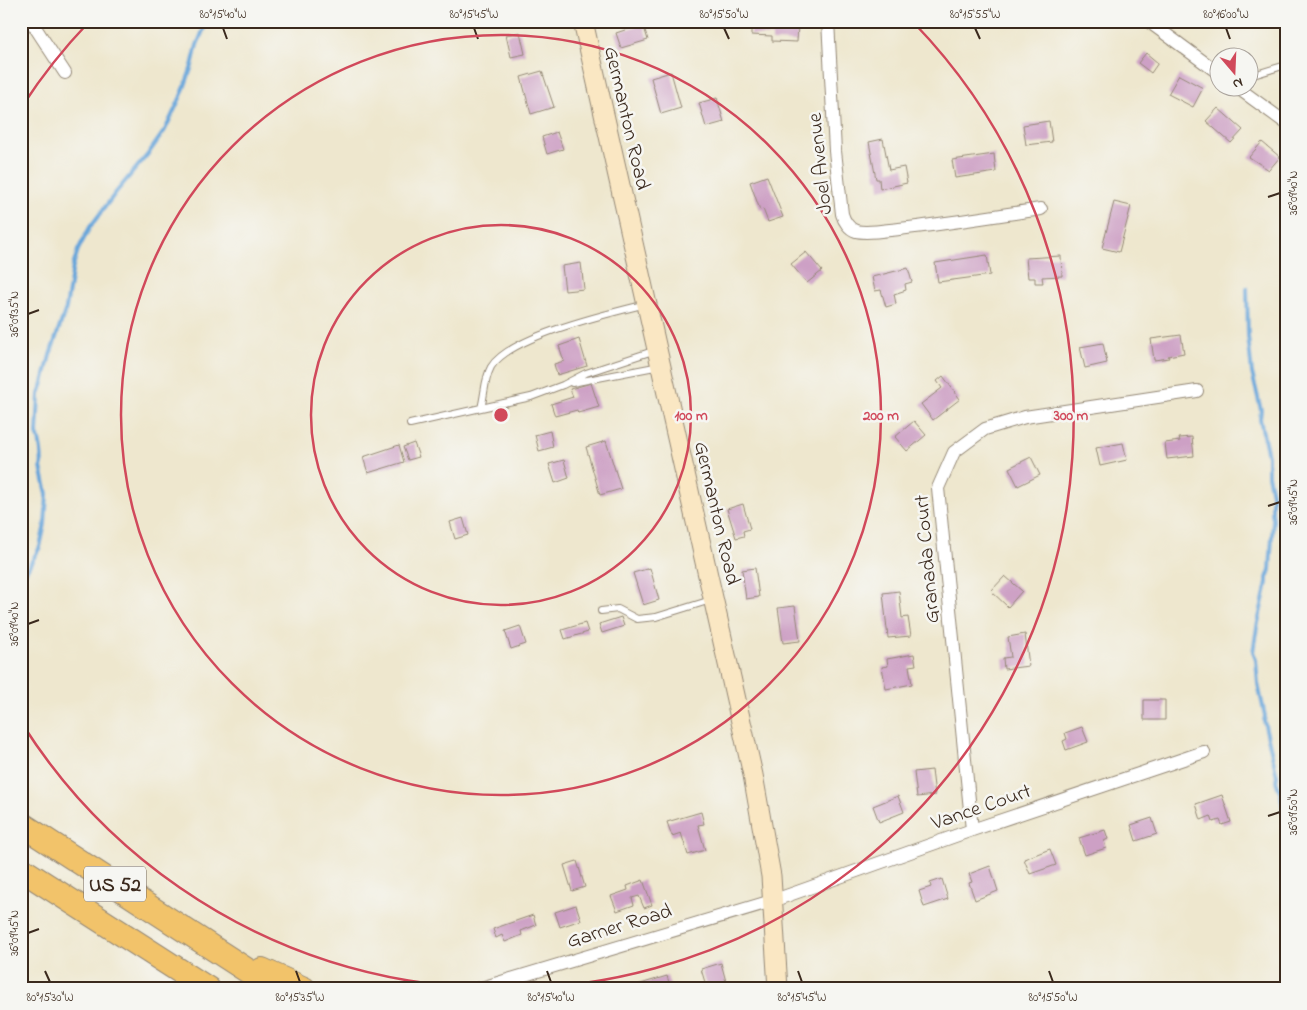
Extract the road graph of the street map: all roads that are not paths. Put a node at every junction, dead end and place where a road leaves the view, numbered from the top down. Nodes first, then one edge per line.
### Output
1 (31, 21) edge
2 (583, 21) edge
3 (828, 21) edge
4 (1148, 21) edge
5 (1286, 65) edge
6 (1210, 67) edge
7 (65, 73) dead end
8 (1260, 73) edge
9 (1252, 98) edge
10 (1286, 123) edge
11 (1041, 209) dead end
12 (647, 304) junction
13 (659, 358) junction
14 (563, 385) junction
15 (1197, 391) dead end
16 (481, 408) junction
17 (410, 424) dead end
18 (715, 599) junction
19 (601, 611) dead end
20 (1204, 752) dead end
21 (21, 824) edge
22 (972, 830) junction
23 (21, 869) edge
24 (772, 900) junction
25 (208, 945) junction
26 (208, 989) edge
27 (276, 989) edge
28 (304, 989) edge
29 (478, 989) edge
30 (778, 989) edge

1 - 7 street
2 - 12 main road, Germanton Road
3 - 11 street, Joel Avenue
4 - 6 street
5 - 8 lane
9 - 10 street
12 - 13 main road, Germanton Road
12 - 16 lane
13 - 14 lane
13 - 14 lane
13 - 18 main road, Germanton Road
14 - 16 lane
15 - 22 street, Granada Court
16 - 17 lane
18 - 19 lane
18 - 24 main road, Germanton Road
20 - 22 street, Vance Court
21 - 25 highway, US 52
22 - 24 street, Vance Court
23 - 26 highway, US 52
24 - 29 street, Garner Road
24 - 30 main road, Germanton Road
25 - 27 highway, US 52
25 - 28 highway

